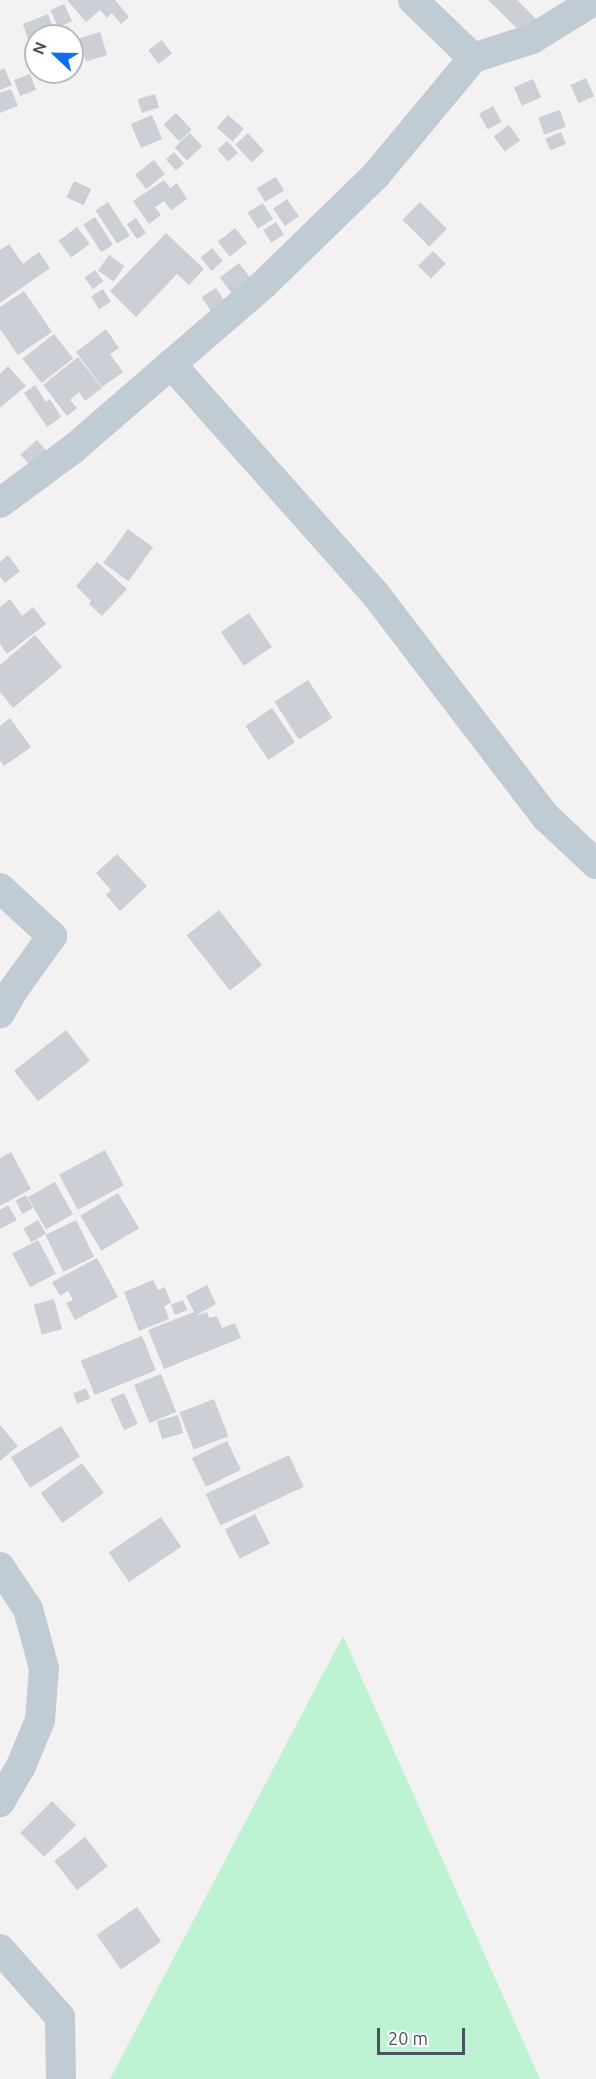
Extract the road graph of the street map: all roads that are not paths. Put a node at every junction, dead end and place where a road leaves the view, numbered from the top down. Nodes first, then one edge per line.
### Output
1 (413, 0) edge
2 (595, 0) edge
3 (473, 58) junction
4 (171, 364) junction
5 (0, 503) edge
6 (596, 864) edge
7 (0, 888) edge
8 (0, 1013) edge
9 (0, 1567) edge
10 (0, 1802) edge
11 (0, 1950) edge
12 (62, 2079) edge

1 - 3 street
2 - 3 street
3 - 4 street
4 - 5 street
4 - 6 street
7 - 8 street
9 - 10 street
11 - 12 street

